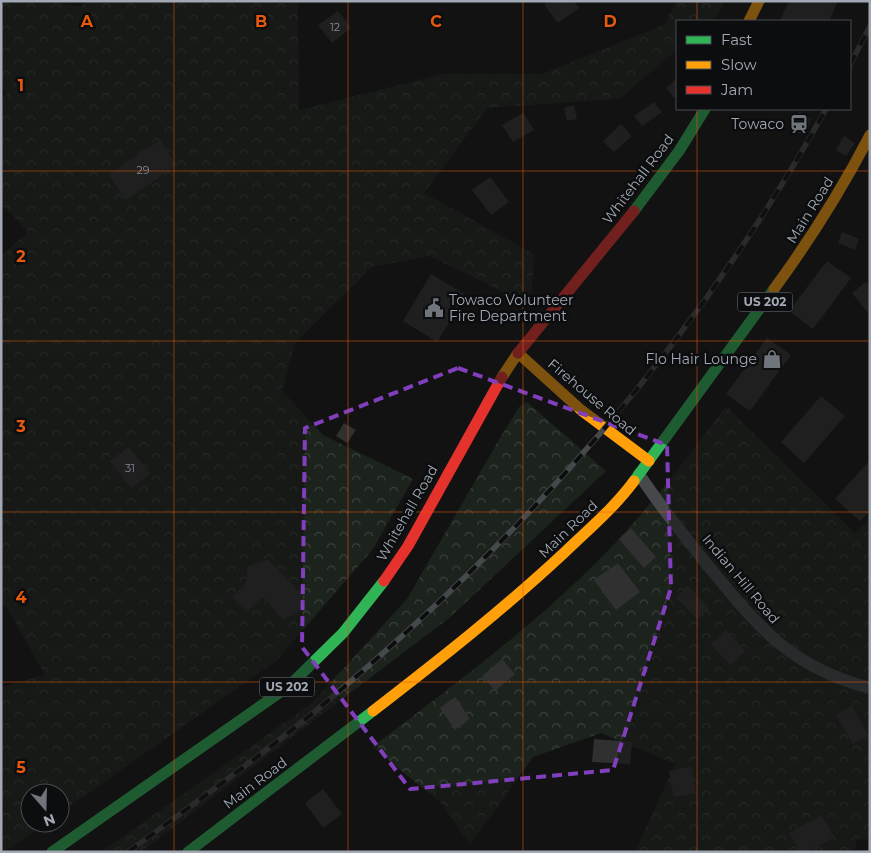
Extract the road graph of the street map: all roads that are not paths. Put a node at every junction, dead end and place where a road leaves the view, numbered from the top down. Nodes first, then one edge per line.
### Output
1 (759, 1) edge
2 (750, 20) edge
3 (704, 110) edge
4 (870, 135) edge
5 (518, 353) junction
6 (649, 461) junction
7 (639, 474) junction
8 (870, 688) edge
9 (52, 852) edge
10 (188, 852) edge

1 - 2 main road
3 - 5 main road, Whitehall Road
4 - 6 main road, Main Road / US 202
5 - 6 main road, Firehouse Road
5 - 9 main road, Whitehall Road / US 202
6 - 7 main road, Main Road
7 - 8 street, Indian Hill Road
7 - 10 main road, Main Road

